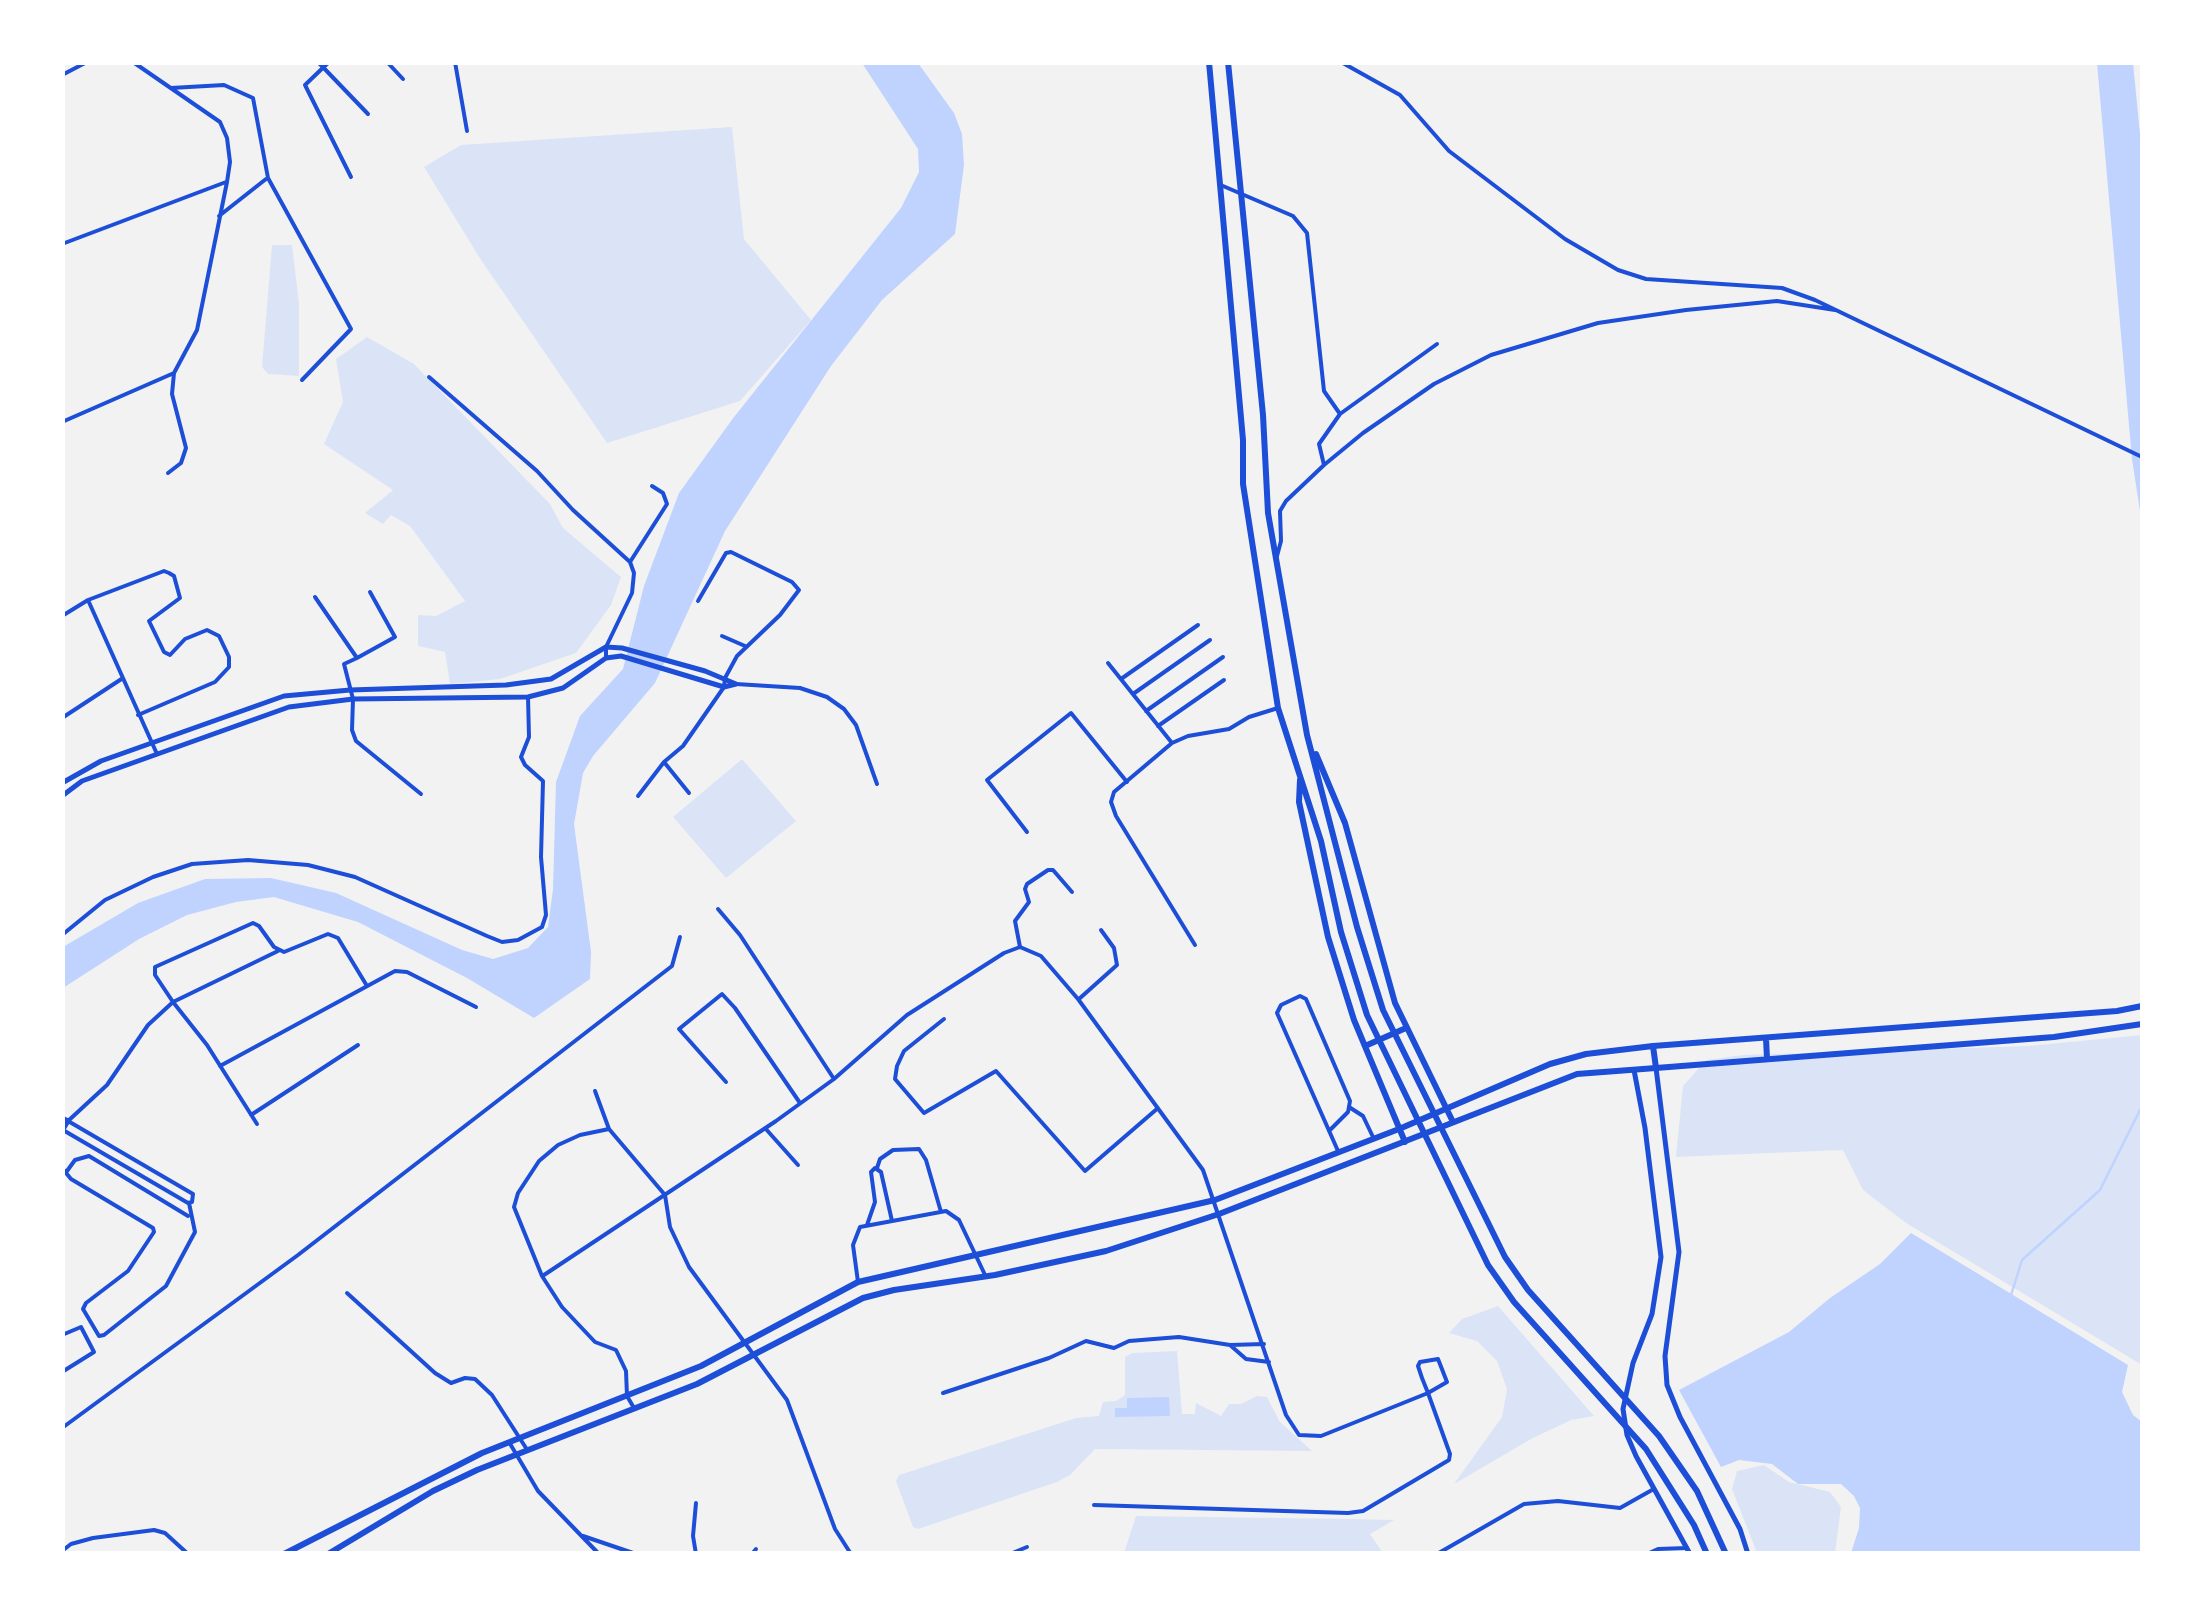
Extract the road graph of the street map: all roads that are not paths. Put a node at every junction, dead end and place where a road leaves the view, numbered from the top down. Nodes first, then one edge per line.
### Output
1 (87, 62) edge
2 (134, 62) edge
3 (318, 62) edge
4 (329, 62) edge
5 (387, 62) edge
6 (455, 62) edge
7 (1210, 62) edge
8 (1228, 62) edge
9 (1341, 62) edge
10 (323, 68) junction
11 (62, 75) edge
12 (402, 79) dead end
13 (171, 88) junction
14 (368, 114) dead end
15 (467, 131) dead end
16 (350, 177) dead end
17 (268, 178) junction
18 (228, 182) junction
19 (1223, 186) junction
20 (1242, 192) junction
21 (219, 216) junction
22 (62, 244) edge
23 (1846, 312) junction
24 (1437, 344) dead end
25 (174, 373) junction
26 (430, 377) dead end
27 (302, 380) dead end
28 (1340, 414) junction
29 (62, 422) edge
30 (2142, 457) edge
31 (1324, 464) junction
32 (168, 474) dead end
33 (652, 486) dead end
34 (1276, 560) junction
35 (630, 562) junction
36 (370, 592) dead end
37 (315, 597) dead end
38 (88, 600) junction
39 (698, 601) dead end
40 (62, 616) edge
41 (1198, 625) dead end
42 (722, 636) dead end
43 (1210, 640) dead end
44 (606, 647) junction
45 (747, 647) junction
46 (1223, 657) dead end
47 (357, 658) junction
48 (606, 658) junction
49 (1108, 663) dead end
50 (123, 678) junction
51 (725, 678) junction
52 (1120, 679) junction
53 (1224, 680) dead end
54 (736, 684) junction
55 (724, 687) junction
56 (406, 688) junction
57 (350, 690) junction
58 (1133, 694) junction
59 (528, 697) junction
60 (354, 698) junction
61 (407, 698) junction
62 (1278, 708) junction
63 (1146, 711) junction
64 (138, 715) junction
65 (62, 718) edge
66 (1158, 726) junction
67 (188, 729) junction
68 (1307, 735) junction
69 (151, 742) junction
70 (193, 742) junction
71 (1172, 743) junction
72 (157, 754) junction
73 (664, 762) junction
74 (76, 772) junction
75 (1300, 775) junction
76 (82, 781) junction
77 (1127, 782) junction
78 (62, 783) edge
79 (877, 784) dead end
80 (689, 793) dead end
81 (421, 794) dead end
82 (63, 796) edge
83 (638, 796) dead end
84 (1027, 832) dead end
85 (1072, 892) dead end
86 (718, 908) dead end
87 (1101, 930) dead end
88 (62, 935) edge
89 (680, 937) dead end
90 (1195, 945) dead end
91 (1020, 947) junction
92 (279, 951) junction
93 (367, 986) junction
94 (1078, 1000) junction
95 (173, 1002) junction
96 (2142, 1006) edge
97 (476, 1007) dead end
98 (944, 1019) dead end
99 (2142, 1024) edge
100 (1406, 1028) junction
101 (1766, 1038) junction
102 (358, 1044) dead end
103 (1365, 1046) junction
104 (1652, 1046) junction
105 (1630, 1049) junction
106 (1767, 1059) junction
107 (220, 1066) junction
108 (1634, 1068) junction
109 (1656, 1068) junction
110 (834, 1080) junction
111 (726, 1082) dead end
112 (596, 1092) dead end
113 (800, 1102) junction
114 (1158, 1108) junction
115 (1349, 1108) junction
116 (1446, 1108) junction
117 (251, 1115) junction
118 (65, 1120) edge
119 (1453, 1122) junction
120 (256, 1124) dead end
121 (765, 1128) junction
122 (610, 1129) junction
123 (1399, 1129) junction
124 (63, 1130) edge
125 (1329, 1131) junction
126 (1373, 1139) junction
127 (1405, 1142) junction
128 (1338, 1152) junction
129 (138, 1162) junction
130 (798, 1164) dead end
131 (878, 1168) junction
132 (65, 1170) edge
133 (132, 1170) junction
134 (665, 1195) junction
135 (1215, 1200) junction
136 (189, 1203) junction
137 (941, 1212) junction
138 (1219, 1214) junction
139 (189, 1216) junction
140 (892, 1221) junction
141 (867, 1224) junction
142 (973, 1254) junction
143 (542, 1276) junction
144 (986, 1277) junction
145 (858, 1282) junction
146 (346, 1294) dead end
147 (62, 1335) edge
148 (747, 1341) junction
149 (1264, 1344) junction
150 (1230, 1345) junction
151 (755, 1356) junction
152 (1270, 1362) junction
153 (62, 1372) edge
154 (943, 1393) dead end
155 (1428, 1394) junction
156 (627, 1396) junction
157 (634, 1408) junction
158 (62, 1428) edge
159 (520, 1437) junction
160 (509, 1442) junction
161 (527, 1450) junction
162 (516, 1454) junction
163 (1652, 1490) junction
164 (696, 1503) dead end
165 (1094, 1506) dead end
166 (579, 1535) junction
167 (1026, 1548) dead end
168 (62, 1551) edge
169 (1688, 1551) edge
170 (188, 1554) edge
171 (284, 1554) edge
172 (328, 1554) edge
173 (599, 1554) edge
174 (636, 1554) edge
175 (696, 1554) edge
176 (852, 1554) edge
177 (1010, 1554) edge
178 (1438, 1554) edge
179 (1647, 1554) edge
180 (1707, 1554) edge
181 (1726, 1554) edge
182 (1748, 1554) edge

1 - 11 street
2 - 13 street
3 - 10 street
4 - 10 street
5 - 12 street
6 - 15 street
7 - 19 main road
8 - 20 main road
9 - 23 street
10 - 14 street
10 - 16 street
13 - 17 street
13 - 18 street
17 - 21 street
17 - 27 street
18 - 21 street
18 - 22 street
19 - 20 street
19 - 62 main road
20 - 28 street
20 - 34 main road
21 - 25 street
23 - 30 street
23 - 31 street
24 - 28 street
25 - 29 street
25 - 32 street
26 - 35 street
28 - 31 street
31 - 34 street
33 - 35 street
34 - 68 main road
35 - 44 street
36 - 47 street
37 - 47 street
38 - 40 street
38 - 50 street
38 - 64 street
39 - 45 street
41 - 52 street
42 - 45 street
43 - 58 street
44 - 48 street
44 - 51 street
44 - 56 street
45 - 51 street
46 - 63 street
47 - 57 street
48 - 55 street
48 - 59 street
49 - 52 street
50 - 64 street
50 - 65 street
51 - 54 street
51 - 55 street
52 - 58 street
53 - 66 street
54 - 55 street
54 - 79 street
55 - 73 street
56 - 57 street
56 - 61 street
57 - 60 street
57 - 67 street
58 - 63 street
59 - 61 street
59 - 88 street
60 - 61 street
60 - 70 street
60 - 81 street
62 - 71 street
62 - 75 main road
63 - 66 street
64 - 69 street
66 - 71 street
67 - 69 street
67 - 70 street
68 - 100 main road
68 - 181 main road
69 - 72 street
69 - 74 street
70 - 72 street
71 - 77 street
72 - 76 street
73 - 80 street
73 - 83 street
74 - 76 street
74 - 78 street
75 - 103 main road
75 - 180 main road
76 - 82 street
77 - 84 street
77 - 90 street
85 - 91 street
86 - 110 street
87 - 94 street
89 - 158 street
91 - 94 street
91 - 110 street
92 - 93 street
92 - 95 street
92 - 95 street
93 - 97 street
93 - 107 street
94 - 114 street
95 - 107 street
95 - 118 street
96 - 101 main road
98 - 114 street
99 - 106 main road
100 - 103 main road
100 - 116 main road
101 - 104 main road
101 - 106 main road
102 - 117 street
103 - 123 main road
104 - 105 main road
104 - 109 main road
105 - 108 main road
105 - 116 main road
106 - 109 main road
107 - 117 street
108 - 109 main road
108 - 119 main road
108 - 163 street
109 - 182 street
110 - 113 street
111 - 113 street
112 - 122 street
113 - 121 street
114 - 135 street
115 - 125 street
115 - 125 street
115 - 126 street
116 - 119 main road
116 - 123 main road
117 - 120 street
118 - 124 street
118 - 129 street
119 - 127 main road
121 - 130 street
121 - 134 street
122 - 134 street
122 - 143 street
123 - 126 main road
123 - 127 main road
124 - 133 street
125 - 128 street
126 - 128 main road
127 - 138 main road
128 - 135 main road
129 - 133 street
129 - 136 street
131 - 137 street
131 - 140 street
131 - 141 street
132 - 139 street
132 - 139 street
133 - 136 street
134 - 143 street
134 - 148 street
135 - 138 street
135 - 142 main road
136 - 139 street
137 - 140 street
137 - 142 street
138 - 144 main road
138 - 149 street
140 - 141 street
141 - 145 street
142 - 144 street
142 - 145 main road
143 - 156 street
144 - 151 main road
145 - 148 main road
146 - 159 street
147 - 153 street
148 - 151 street
148 - 156 main road
149 - 150 street
149 - 152 street
150 - 152 street
150 - 154 street
151 - 157 main road
151 - 176 street
152 - 155 street
155 - 155 street
155 - 165 street
156 - 157 street
156 - 159 main road
157 - 161 main road
159 - 160 main road
159 - 161 street
160 - 162 street
160 - 171 main road
161 - 162 main road
162 - 166 street
162 - 172 main road
163 - 169 street
163 - 178 street
164 - 175 street
166 - 173 street
166 - 174 street
167 - 177 street
168 - 170 street
169 - 179 street

